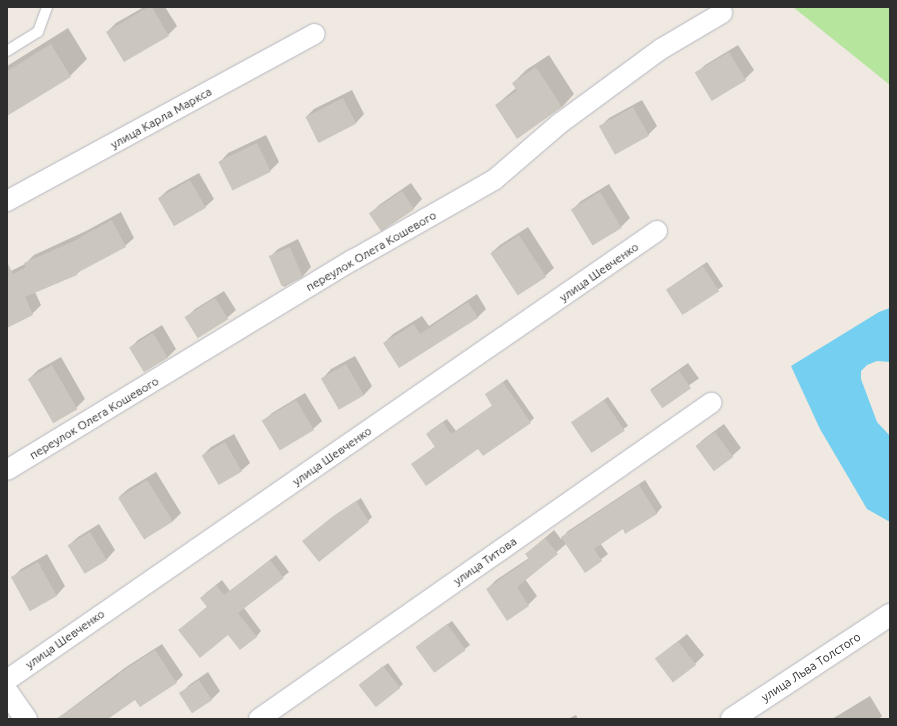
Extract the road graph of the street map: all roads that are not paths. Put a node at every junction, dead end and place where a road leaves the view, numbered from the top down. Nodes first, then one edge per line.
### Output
1 (47, 7) edge
2 (722, 13) dead end
3 (315, 34) dead end
4 (7, 51) edge
5 (7, 201) edge
6 (657, 232) dead end
7 (711, 403) dead end
8 (7, 470) edge
9 (890, 615) edge
10 (7, 680) edge
11 (7, 692) edge
12 (26, 719) edge
13 (259, 719) edge
14 (732, 719) edge

1 - 4 lane
2 - 8 street, переулок Олега Кошевого
3 - 5 street, улица Карла Маркса
6 - 10 street, улица Шевченко
7 - 13 street, улица Титова
9 - 14 street, улица Льва Толстого
11 - 12 street

